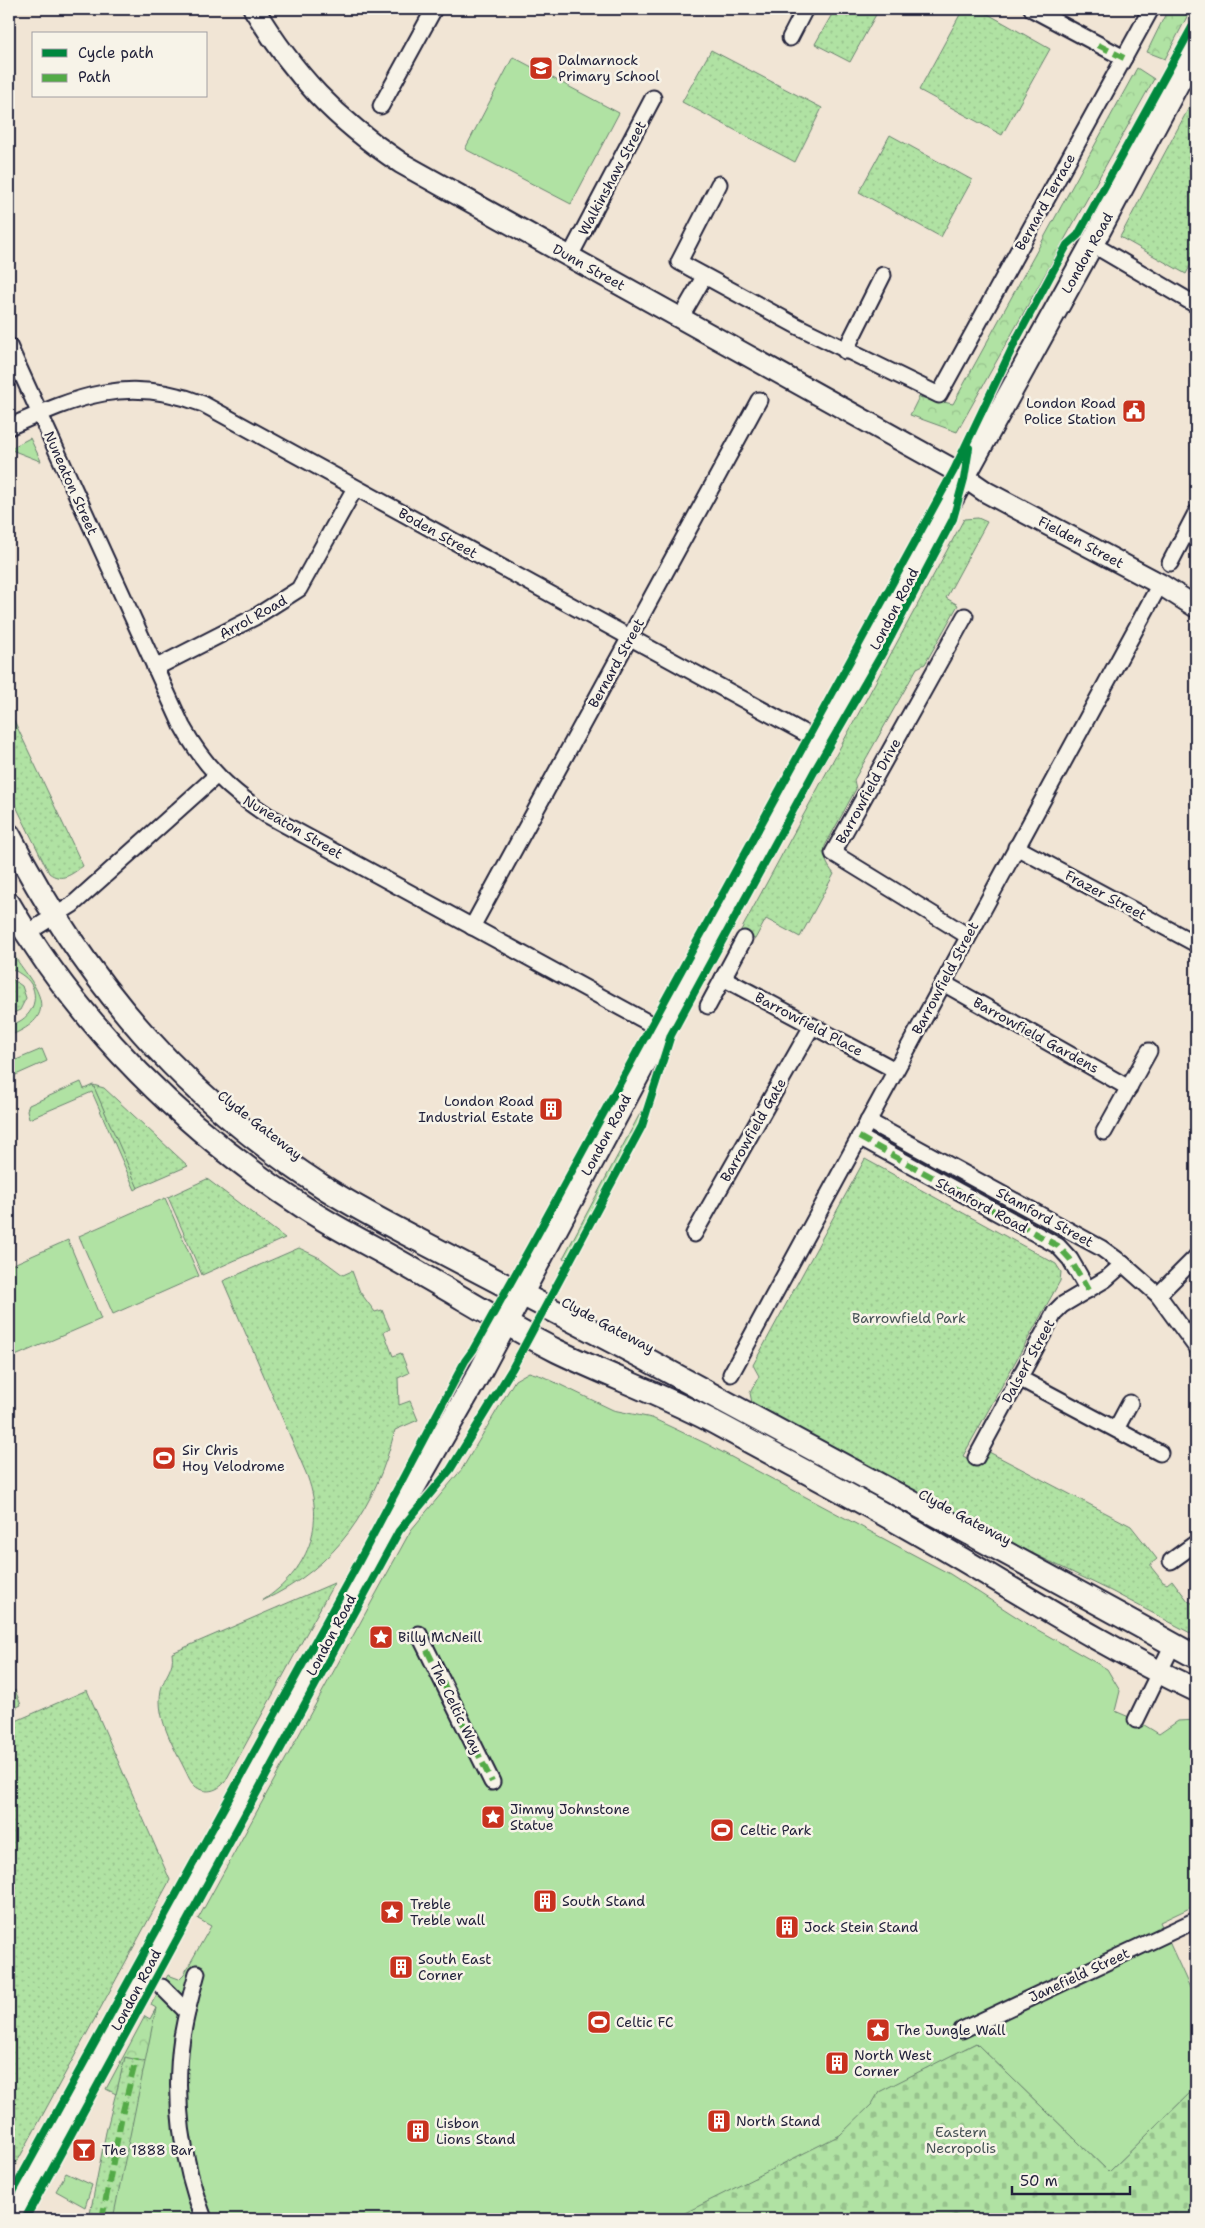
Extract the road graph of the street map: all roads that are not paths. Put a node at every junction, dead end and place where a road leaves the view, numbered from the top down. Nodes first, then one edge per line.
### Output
1 (254, 9) edge
2 (434, 9) edge
3 (805, 9) edge
4 (1032, 9) edge
5 (1151, 9) edge
6 (790, 38) dead end
7 (1196, 49) edge
8 (1124, 58) junction
9 (1190, 76) edge
10 (653, 98) dead end
11 (381, 106) dead end
12 (720, 184) dead end
13 (1092, 244) junction
14 (570, 256) junction
15 (883, 275) dead end
16 (704, 278) junction
17 (1196, 305) edge
18 (681, 317) junction
19 (9, 346) edge
20 (845, 351) junction
21 (759, 400) dead end
22 (39, 413) junction
23 (9, 427) edge
24 (964, 478) junction
25 (355, 488) junction
26 (1196, 513) edge
27 (1170, 563) dead end
28 (1160, 584) junction
29 (1196, 607) edge
30 (966, 616) dead end
31 (630, 638) junction
32 (155, 668) junction
33 (821, 742) junction
34 (217, 775) junction
35 (9, 835) edge
36 (1016, 847) junction
37 (9, 904) edge
38 (55, 917) junction
39 (472, 926) junction
40 (27, 933) junction
41 (968, 936) junction
42 (744, 940) dead end
43 (1196, 944) edge
44 (723, 978) junction
45 (942, 983) junction
46 (708, 1006) dead end
47 (812, 1026) junction
48 (662, 1030) junction
49 (1149, 1051) dead end
50 (895, 1070) junction
51 (1129, 1088) junction
52 (868, 1121) junction
53 (1104, 1132) dead end
54 (859, 1137) junction
55 (694, 1234) dead end
56 (1196, 1257) edge
57 (1123, 1264) junction
58 (1088, 1290) junction
59 (521, 1294) junction
60 (1158, 1295) junction
61 (505, 1324) junction
62 (1196, 1347) edge
63 (731, 1374) dead end
64 (1019, 1378) junction
65 (1130, 1403) dead end
66 (1116, 1429) junction
67 (1160, 1453) dead end
68 (976, 1458) dead end
69 (1196, 1542) edge
70 (1171, 1561) dead end
71 (419, 1634) dead end
72 (1173, 1644) junction
73 (1196, 1657) edge
74 (1158, 1672) junction
75 (1196, 1690) edge
76 (1136, 1720) dead end
77 (492, 1782) dead end
78 (1196, 1920) edge
79 (196, 1973) dead end
80 (162, 1987) dead end
81 (187, 2012) junction
82 (962, 2030) dead end
83 (10, 2219) edge
84 (204, 2219) edge

1 - 14 main road, Dunn Street
2 - 11 street
3 - 6 street
4 - 8 street
5 - 8 street, Bernard Terrace
7 - 9 main road, London Road
8 - 20 street, Bernard Terrace
9 - 13 main road, London Road
10 - 14 street, Walkinshaw Street
12 - 16 street
13 - 17 street
13 - 24 main road, London Road
14 - 18 main road, Dunn Street
15 - 20 street
16 - 18 street
16 - 20 street
18 - 24 main road, Dunn Street
19 - 22 street, Nuneaton Street
21 - 31 street, Bernard Street
22 - 23 street, Boden Street
22 - 25 street, Boden Street
22 - 32 street, Nuneaton Street
24 - 28 main road, Fielden Street
24 - 33 main road, London Road
25 - 31 street, Boden Street
25 - 32 street, Arrol Road
26 - 27 street
28 - 29 main road, Fielden Street
28 - 36 street, Barrowfield Street
30 - 41 street, Barrowfield Drive
31 - 33 street, Boden Street
31 - 39 street, Bernard Street
32 - 34 street, Nuneaton Street
33 - 48 main road, London Road
34 - 38 street
34 - 39 street, Nuneaton Street
35 - 38 main road, Clyde Gateway
36 - 41 street, Barrowfield Street
36 - 43 street, Frazer Street
37 - 40 main road
38 - 40 street
38 - 59 main road, Clyde Gateway
39 - 48 street, Nuneaton Street
40 - 61 main road
41 - 45 street, Barrowfield Street
42 - 44 street
44 - 46 street
44 - 47 street, Barrowfield Place
45 - 50 street, Barrowfield Street
45 - 51 street, Barrowfield Gardens
47 - 50 street, Barrowfield Place
47 - 55 street, Barrowfield Gate
48 - 59 main road, London Road
49 - 51 street
50 - 52 street, Barrowfield Street
51 - 53 street
52 - 54 street, Barrowfield Street
52 - 57 street, Stamford Street
54 - 58 street, Stamford Road
54 - 63 street, Barrowfield Street
56 - 60 street
57 - 58 street, Dalserf Street
57 - 60 street, Stamford Street
58 - 64 street, Dalserf Street
59 - 61 main road, London Road
59 - 72 main road, Clyde Gateway
60 - 62 street, Stamford Street
61 - 74 main road
61 - 83 main road, London Road
64 - 66 street
64 - 68 street, Dalserf Street
65 - 66 street
66 - 67 street
69 - 70 street
71 - 77 street, The Celtic Way
72 - 73 main road, Clyde Gateway
72 - 74 street
74 - 75 main road
74 - 76 street
78 - 82 street, Janefield Street
79 - 81 street
80 - 81 street
81 - 84 street

